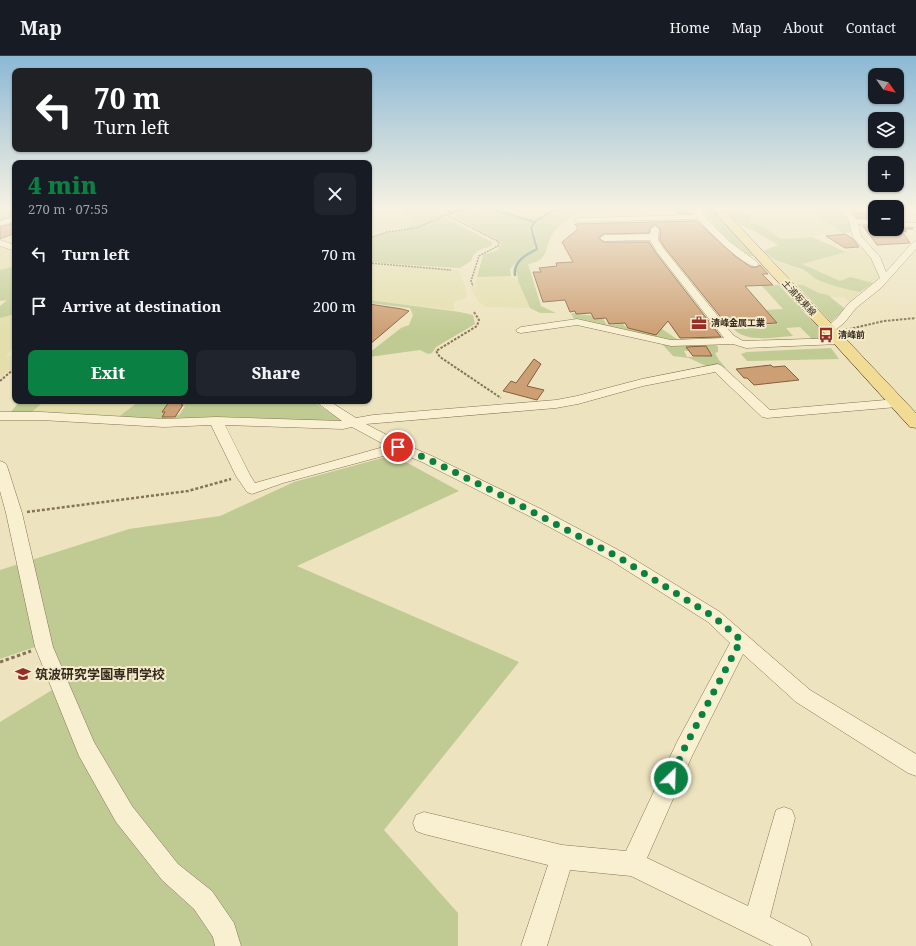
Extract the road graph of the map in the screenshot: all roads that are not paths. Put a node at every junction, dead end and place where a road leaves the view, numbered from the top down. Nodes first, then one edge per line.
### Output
1 (660, 250) edge
2 (734, 250) edge
3 (754, 250) edge
4 (868, 250) edge
5 (911, 250) edge
6 (754, 264) dead end
7 (886, 278) junction
8 (521, 330) dead end
9 (829, 330) junction
10 (735, 341) junction
11 (839, 341) junction
12 (897, 403) junction
13 (326, 404) edge
14 (0, 416) edge
15 (216, 421) junction
16 (354, 423) junction
17 (916, 423) edge
18 (399, 447) junction
19 (0, 466) edge
20 (741, 640) junction
21 (916, 766) edge
22 (784, 818) dead end
23 (424, 823) dead end
24 (562, 857) junction
25 (633, 864) junction
26 (756, 923) junction
27 (228, 946) edge
28 (534, 946) edge
29 (799, 946) edge

1 - 10 street
2 - 6 street
3 - 9 main road, 土浦坂東線
4 - 7 street
5 - 7 street
7 - 9 street
8 - 10 street
9 - 11 main road, 土浦坂東線
10 - 11 street
11 - 12 main road, 土浦坂東線
12 - 16 street
12 - 17 main road, 土浦坂東線
13 - 16 street
14 - 15 street
15 - 16 street
15 - 18 street
16 - 18 street
18 - 20 street
19 - 27 street
20 - 21 street
20 - 25 street
22 - 26 street
23 - 24 street
24 - 25 street
24 - 28 street
25 - 26 street
26 - 29 street

